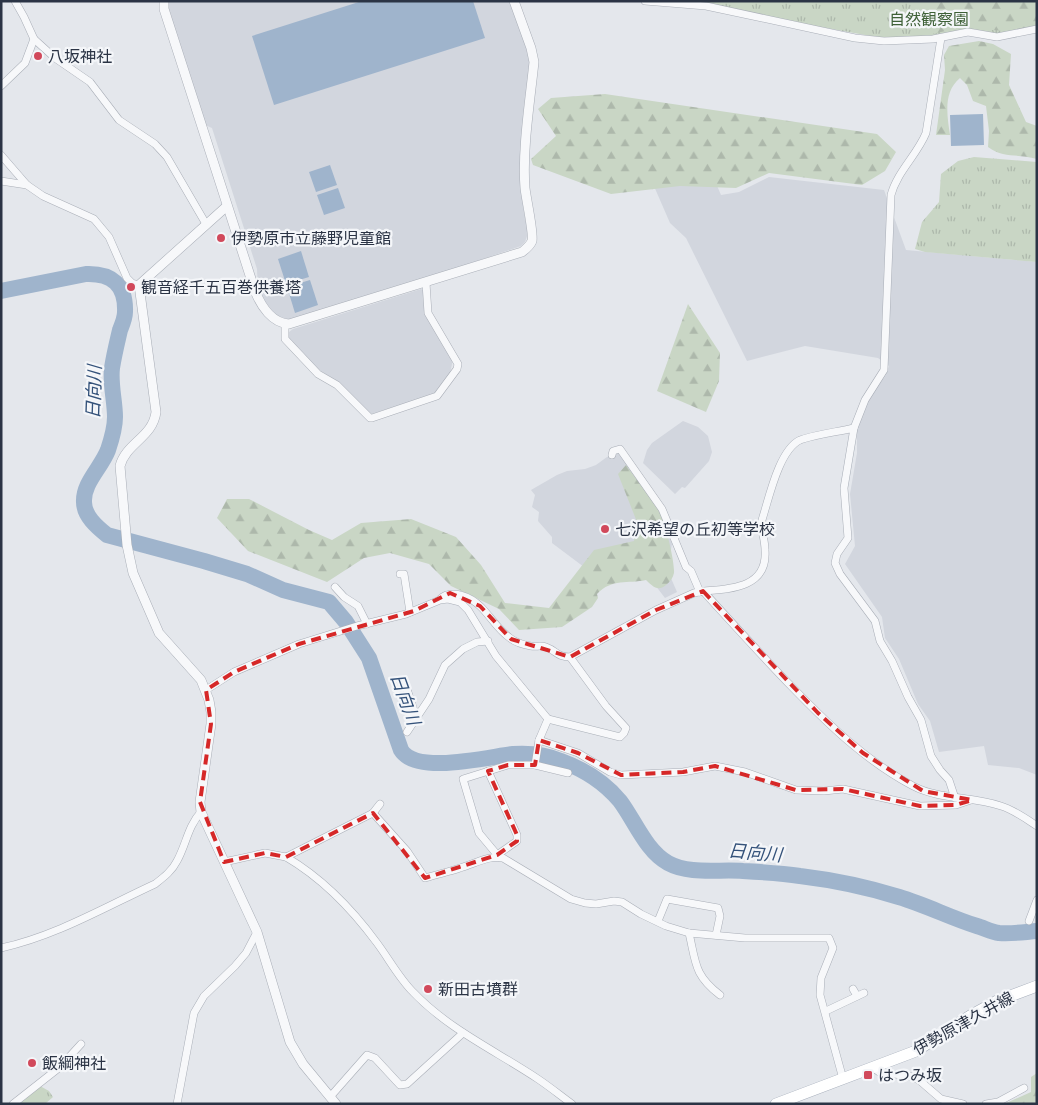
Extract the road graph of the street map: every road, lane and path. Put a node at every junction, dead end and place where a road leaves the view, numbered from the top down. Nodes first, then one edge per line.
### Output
1 (15, 1) edge
2 (164, 1) edge
3 (514, 1) edge
4 (645, 1) edge
5 (1037, 29) edge
6 (941, 38) junction
7 (34, 39) junction
8 (1, 86) edge
9 (1, 155) edge
10 (1, 181) edge
11 (27, 185) junction
12 (227, 206) junction
13 (206, 224) junction
14 (426, 283) junction
15 (139, 285) junction
16 (285, 324) junction
17 (854, 428) junction
18 (612, 455) dead end
19 (400, 574) dead end
20 (335, 587) dead end
21 (702, 591) junction
22 (440, 600) junction
23 (410, 612) junction
24 (367, 624) junction
25 (488, 641) junction
26 (570, 658) junction
27 (405, 683) dead end
28 (206, 690) junction
29 (416, 717) junction
30 (548, 719) junction
31 (407, 732) dead end
32 (539, 742) junction
33 (535, 763) junction
34 (488, 771) junction
35 (568, 772) dead end
36 (955, 798) junction
37 (972, 800) junction
38 (380, 804) dead end
39 (201, 812) junction
40 (373, 813) junction
41 (1037, 826) edge
42 (498, 856) junction
43 (286, 857) junction
44 (224, 862) junction
45 (1037, 900) edge
46 (658, 921) junction
47 (1029, 921) dead end
48 (257, 932) junction
49 (689, 933) junction
50 (716, 936) junction
51 (1, 948) edge
52 (1037, 986) edge
53 (858, 993) dead end
54 (720, 995) dead end
55 (826, 1012) junction
56 (463, 1033) junction
57 (81, 1044) dead end
58 (872, 1067) junction
59 (843, 1079) junction
60 (1024, 1088) dead end
61 (333, 1100) edge
62 (13, 1104) edge
63 (177, 1104) edge
64 (572, 1104) edge
65 (776, 1104) edge
66 (963, 1104) edge
67 (986, 1104) edge

1 - 7 street
2 - 12 street
3 - 14 street
4 - 6 street
5 - 6 street
6 - 17 street
7 - 8 street
7 - 13 street
9 - 11 street
10 - 11 street
11 - 15 street
12 - 13 street
12 - 16 street
13 - 15 street
14 - 16 street
14 - 16 street
15 - 28 street
17 - 21 street
17 - 36 street
18 - 21 street
19 - 23 street
20 - 24 street
21 - 26 street
21 - 36 street
22 - 23 street
22 - 25 street
22 - 26 street
23 - 24 street
24 - 28 street
25 - 29 street
25 - 30 street
26 - 30 street
27 - 29 street
28 - 39 street
29 - 31 street
30 - 32 street
32 - 33 street
32 - 37 street
33 - 34 street
33 - 35 street
34 - 42 street
34 - 42 street
36 - 37 street
37 - 41 street
38 - 40 street
39 - 44 street
39 - 51 street
40 - 42 street
40 - 43 street
42 - 46 street
43 - 44 street
43 - 56 street
44 - 48 street
45 - 47 street
46 - 49 street
46 - 50 street
48 - 61 street
48 - 63 street
49 - 50 street
49 - 54 street
50 - 55 street
52 - 58 main road, 伊勢原津久井線
53 - 55 street
55 - 59 street
56 - 61 street
56 - 64 street
57 - 62 street
58 - 59 main road, 伊勢原津久井線
58 - 66 street
59 - 65 main road, 伊勢原津久井線
60 - 67 street

